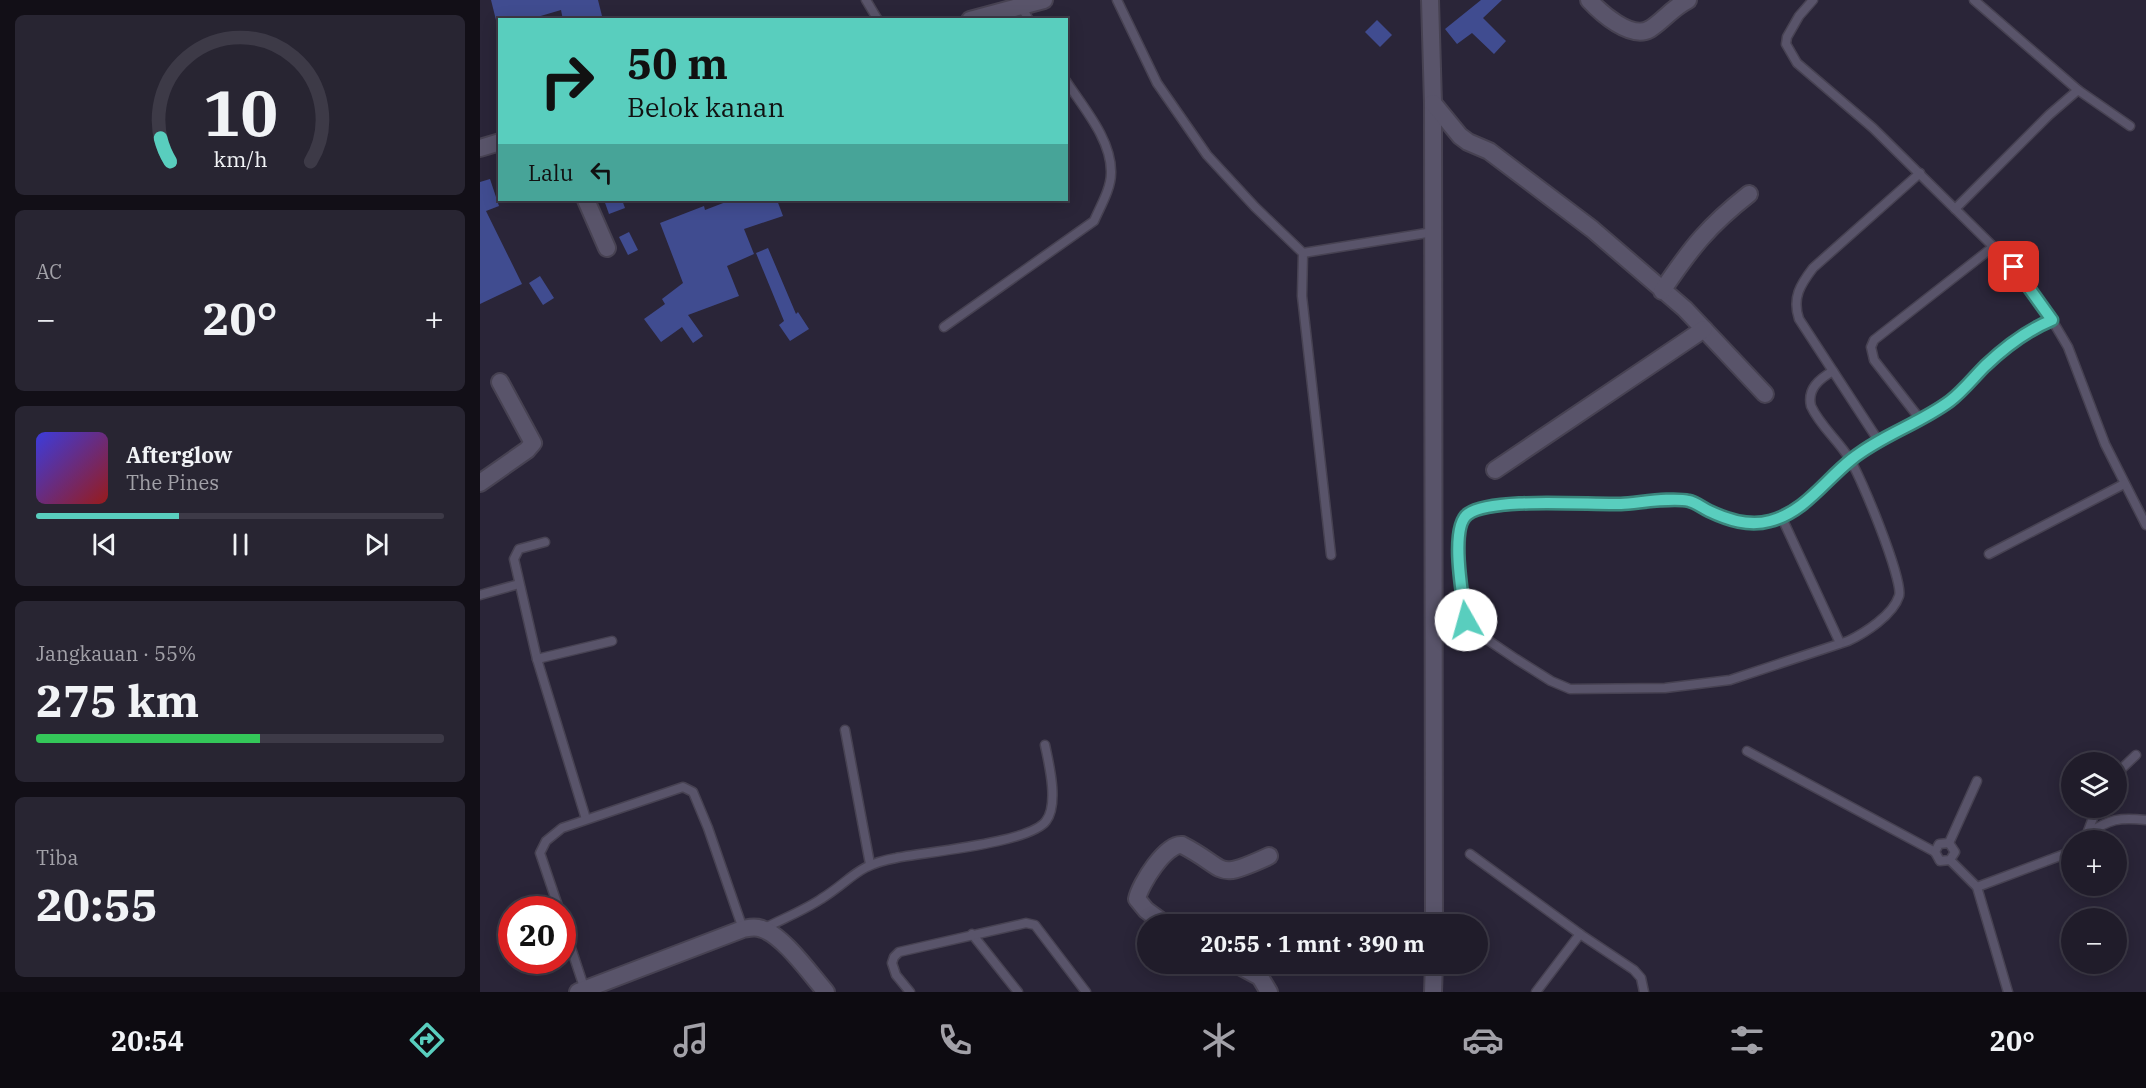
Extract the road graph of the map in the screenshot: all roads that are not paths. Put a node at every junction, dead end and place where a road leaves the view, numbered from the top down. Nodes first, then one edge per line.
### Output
1 (866, 0) edge
2 (1117, 0) edge
3 (1430, 0) edge
4 (1589, 0) edge
5 (1689, 0) edge
6 (1813, 0) edge
7 (1974, 0) edge
8 (1032, 6) edge
9 (877, 18) edge
10 (979, 18) edge
11 (1068, 84) edge
12 (2078, 90) junction
13 (1433, 104) junction
14 (2130, 126) dead end
15 (498, 143) edge
16 (480, 148) edge
17 (1920, 173) junction
18 (1749, 194) dead end
19 (586, 201) edge
20 (1955, 209) junction
21 (1433, 232) junction
22 (1993, 247) junction
23 (607, 248) dead end
24 (1303, 253) junction
25 (1662, 291) junction
26 (2052, 320) junction
27 (944, 327) dead end
28 (1704, 329) junction
29 (1833, 371) junction
30 (500, 382) dead end
31 (1765, 394) dead end
32 (1920, 419) junction
33 (1878, 440) junction
34 (1851, 459) junction
35 (1495, 470) dead end
36 (480, 483) edge
37 (2124, 484) junction
38 (1782, 518) junction
39 (2146, 525) edge
40 (545, 542) dead end
41 (1989, 554) dead end
42 (1331, 555) dead end
43 (519, 584) junction
44 (480, 595) edge
45 (612, 641) dead end
46 (1840, 643) junction
47 (537, 659) junction
48 (845, 730) dead end
49 (1045, 745) dead end
50 (1748, 752) dead end
51 (2136, 755) dead end
52 (2127, 764) edge
53 (1977, 781) dead end
54 (586, 819) junction
55 (2146, 820) edge
56 (2094, 830) edge
57 (1949, 843) junction
58 (1935, 852) junction
59 (1470, 854) dead end
60 (1269, 856) dead end
61 (2061, 856) edge
62 (1950, 860) junction
63 (870, 864) junction
64 (1977, 887) junction
65 (555, 896) edge
66 (1151, 914) edge
67 (1434, 914) edge
68 (743, 929) junction
69 (763, 929) junction
70 (972, 934) junction
71 (1580, 934) junction
72 (576, 973) edge
73 (1254, 974) edge
74 (1434, 974) edge
75 (581, 991) edge
76 (826, 992) edge
77 (910, 992) edge
78 (1018, 992) edge
79 (1086, 992) edge
80 (1269, 992) edge
81 (1433, 992) edge
82 (1536, 992) edge
83 (1644, 992) edge
84 (2008, 992) edge

1 - 9 lane
2 - 24 lane
3 - 13 street
4 - 5 street
6 - 17 lane
7 - 12 lane
8 - 10 street
11 - 27 lane
12 - 14 lane
12 - 20 lane
13 - 21 street
13 - 25 street
15 - 16 street
17 - 20 lane
17 - 29 lane
18 - 25 street
19 - 23 street
20 - 22 lane
21 - 24 lane
21 - 67 street
22 - 26 lane
22 - 32 lane
24 - 42 lane
25 - 28 street
26 - 32 lane
26 - 37 lane
28 - 31 street
28 - 35 street
29 - 33 lane
29 - 34 lane
30 - 36 street
32 - 33 lane
33 - 34 lane
34 - 38 lane
34 - 46 lane
37 - 39 lane
37 - 41 lane
38 - 46 lane
38 - 46 lane
40 - 43 lane
43 - 44 lane
43 - 47 lane
45 - 47 lane
47 - 54 lane
48 - 63 lane
49 - 63 lane
50 - 58 lane
51 - 52 lane
53 - 57 lane
54 - 65 lane
54 - 68 lane
55 - 56 lane
57 - 58 lane
57 - 62 lane
58 - 62 lane
59 - 71 lane
60 - 66 street
61 - 64 lane
62 - 64 lane
63 - 69 lane
64 - 84 lane
68 - 69 street
68 - 75 street
69 - 76 street
70 - 77 lane
70 - 78 lane
70 - 79 lane
71 - 82 lane
71 - 83 lane
72 - 75 lane
73 - 80 street
74 - 81 street

